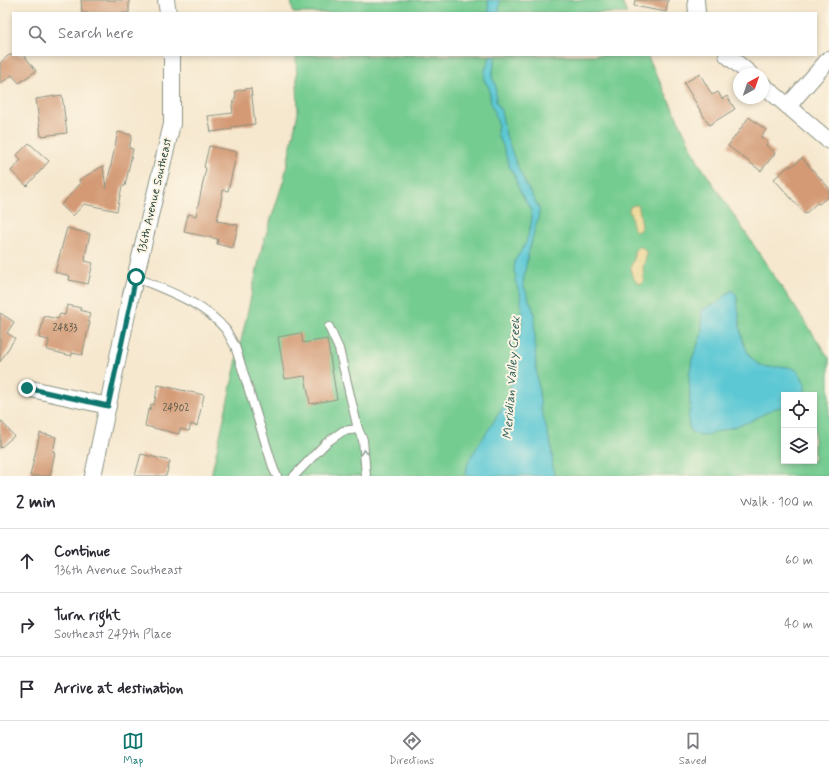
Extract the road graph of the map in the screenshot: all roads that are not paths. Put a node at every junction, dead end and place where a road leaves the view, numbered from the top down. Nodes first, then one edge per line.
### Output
1 (166, 0) edge
2 (696, 0) edge
3 (168, 12) edge
4 (697, 12) edge
5 (172, 56) edge
6 (728, 56) edge
7 (829, 59) edge
8 (743, 68) edge
9 (769, 90) edge
10 (788, 106) junction
11 (829, 141) edge
12 (136, 277) junction
13 (329, 327) dead end
14 (27, 388) dead end
15 (108, 406) junction
16 (358, 429) junction
17 (93, 476) edge
18 (277, 476) edge
19 (294, 476) edge
20 (366, 476) edge

1 - 3 street
2 - 4 street
5 - 12 street, 136th Avenue Southeast
6 - 8 street
7 - 10 street
9 - 10 street
10 - 11 street
12 - 15 street, 136th Avenue Southeast
12 - 18 lane
13 - 16 lane
14 - 15 street
15 - 17 street, 136th Avenue Southeast
16 - 19 lane
20 -> 16 lane

